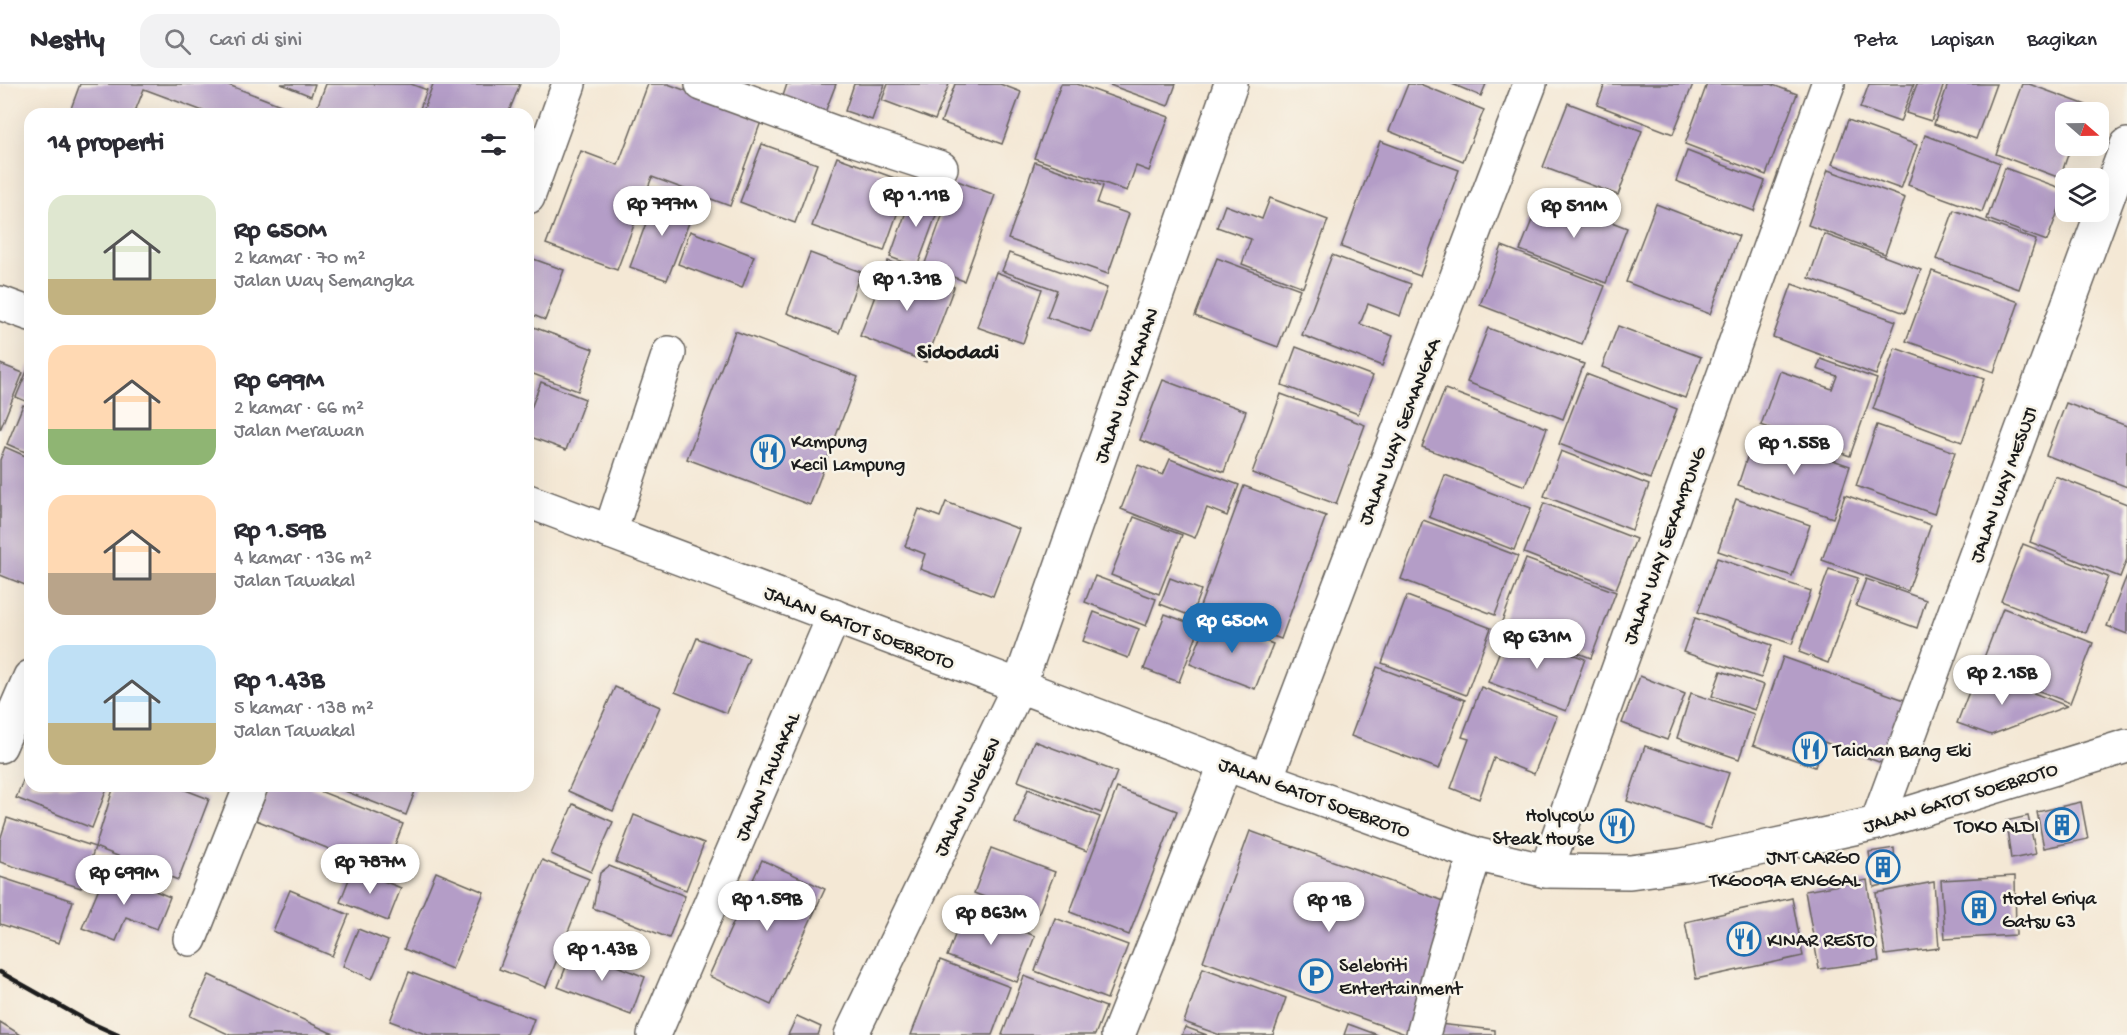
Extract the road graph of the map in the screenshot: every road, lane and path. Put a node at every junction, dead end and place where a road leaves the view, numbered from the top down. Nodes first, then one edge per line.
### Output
1 (569, 84) edge
2 (702, 84) edge
3 (1231, 84) edge
4 (1530, 84) edge
5 (1828, 84) edge
6 (2127, 145) edge
7 (941, 168) dead end
8 (534, 180) edge
9 (0, 303) edge
10 (24, 312) edge
11 (669, 353) dead end
12 (534, 503) edge
13 (610, 532) junction
14 (834, 616) junction
15 (1019, 686) junction
16 (24, 692) edge
17 (0, 746) edge
18 (2127, 746) edge
19 (1226, 763) junction
20 (1266, 778) junction
21 (249, 792) edge
22 (1877, 823) junction
23 (1475, 854) junction
24 (1546, 871) junction
25 (190, 939) dead end
26 (654, 1035) edge
27 (851, 1035) edge
28 (1118, 1035) edge
29 (1423, 1035) edge

1 - 8 street
2 - 7 street
3 - 15 street, JALAN WAY KANAN
4 - 20 street, JALAN WAY SEMANGKA
5 - 24 street, JALAN WAY SEKAMPUNG
6 - 22 street, JALAN WAY MESUJI
9 - 10 street
11 - 13 street
12 - 13 street, JALAN GATOT SOEBROTO
13 - 14 street, JALAN GATOT SOEBROTO
14 - 15 street, JALAN GATOT SOEBROTO
14 - 26 street, JALAN TAWAKAL
15 - 19 street, JALAN GATOT SOEBROTO
15 - 27 street, JALAN UNGLEN
16 - 17 street
18 - 22 street, JALAN GATOT SOEBROTO
19 - 20 street, JALAN GATOT SOEBROTO
19 - 28 street
20 - 23 street, JALAN GATOT SOEBROTO
21 - 25 street
22 - 24 street, JALAN GATOT SOEBROTO
23 - 24 street, JALAN GATOT SOEBROTO
23 - 29 street

